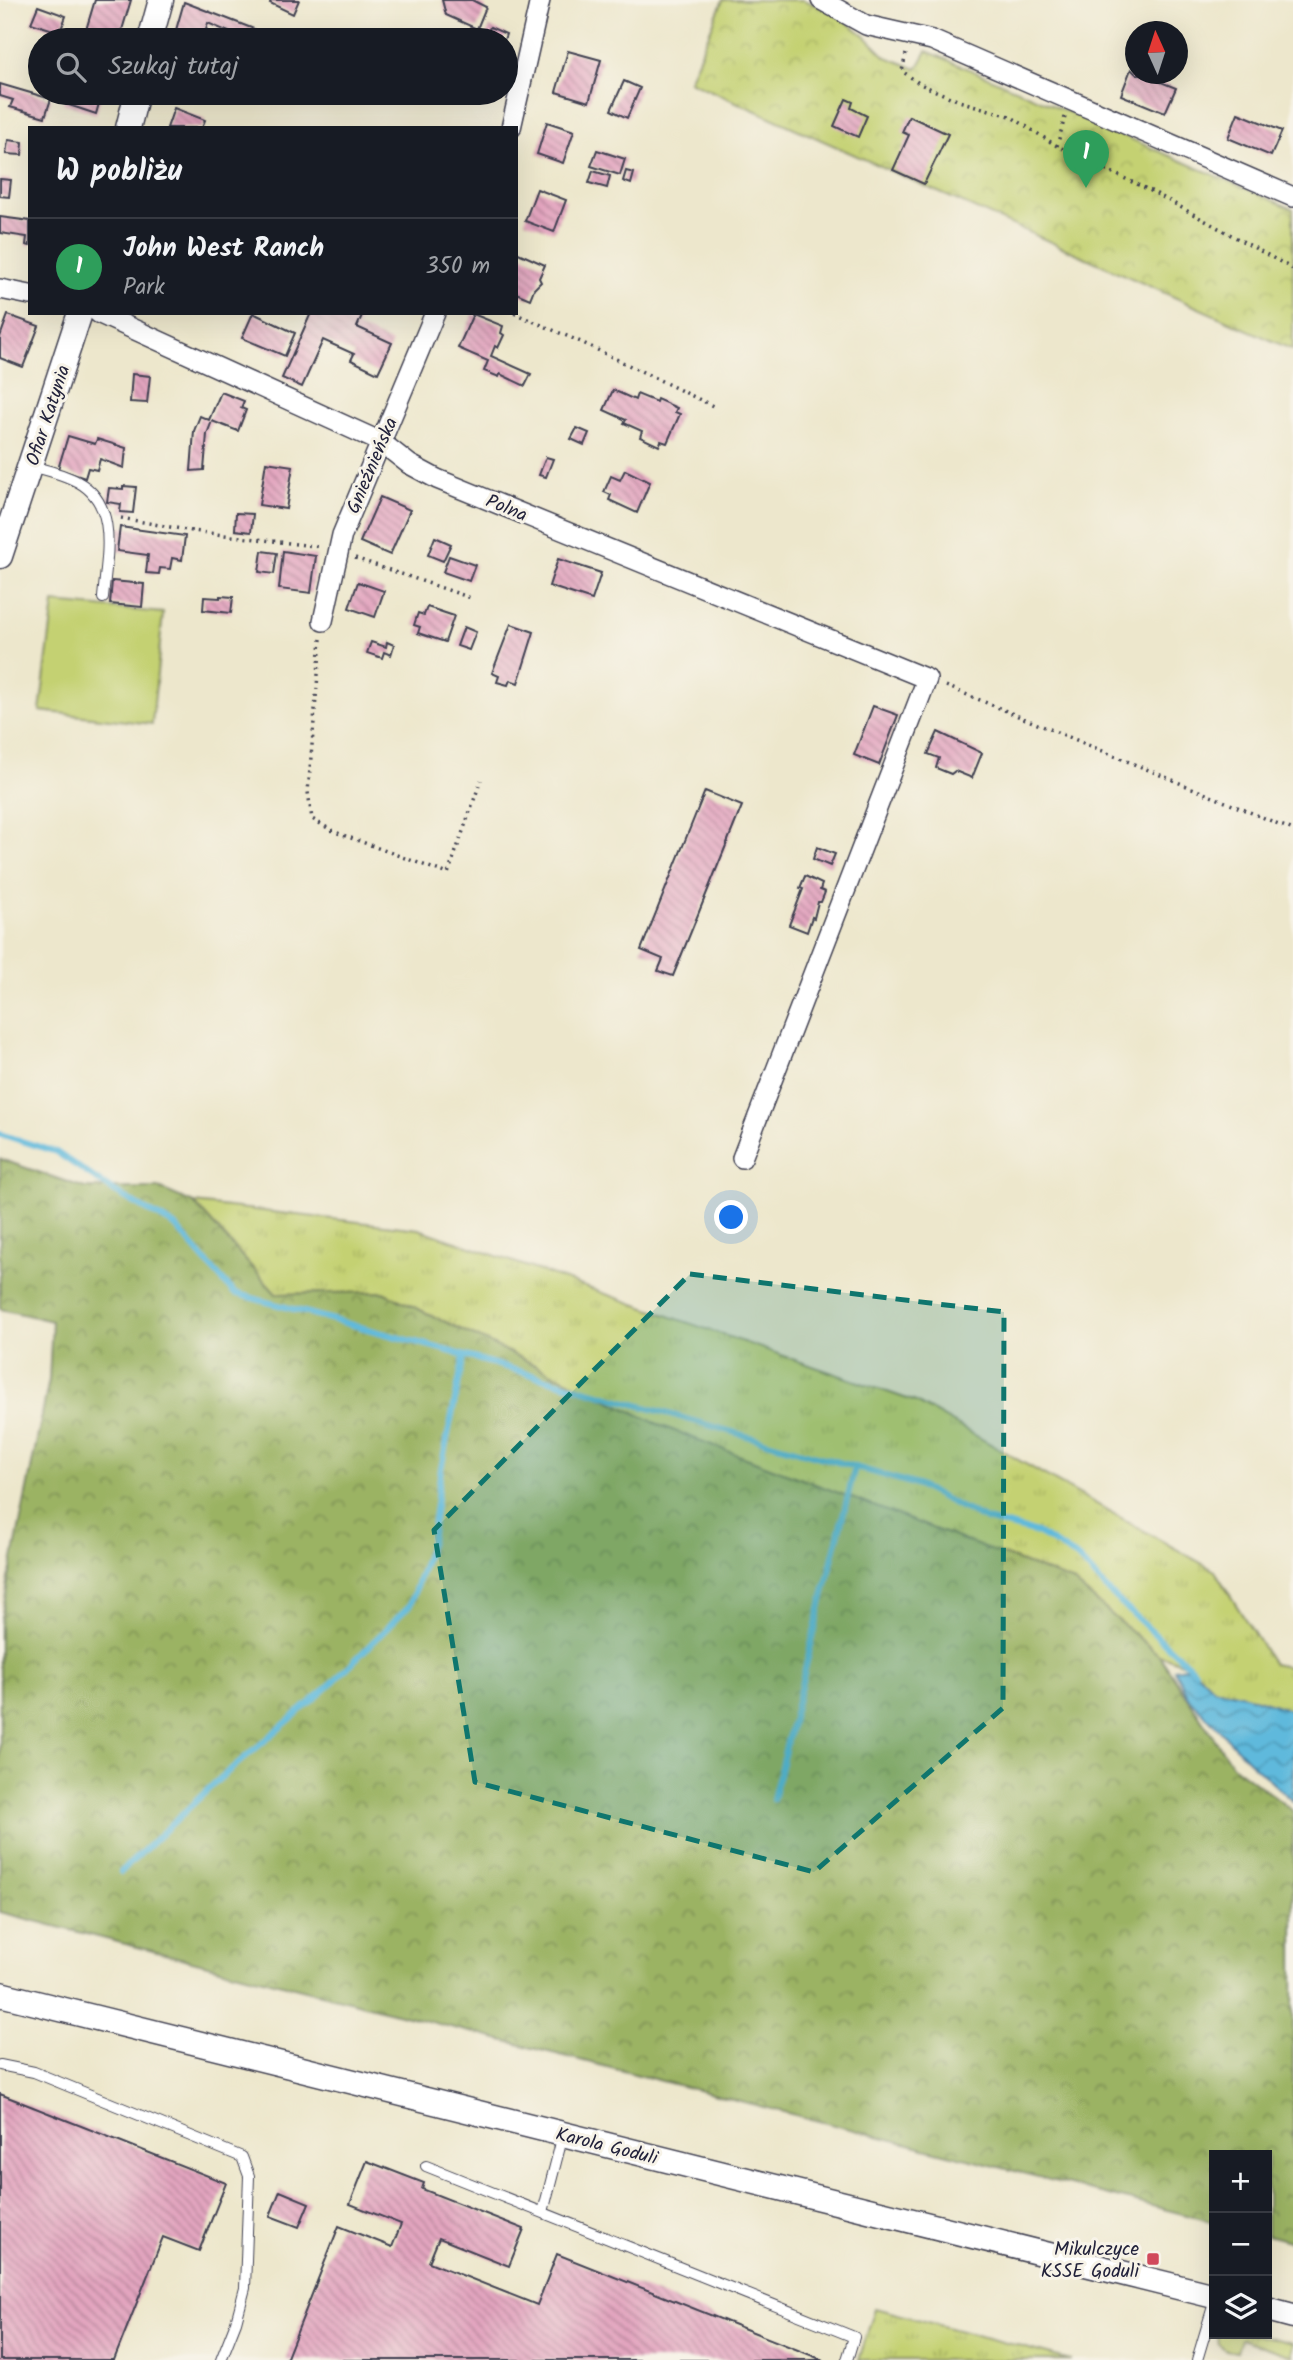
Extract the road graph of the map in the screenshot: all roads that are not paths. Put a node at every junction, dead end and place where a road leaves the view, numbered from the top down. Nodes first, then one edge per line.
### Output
1 (161, 0) edge
2 (541, 0) edge
3 (821, 0) edge
4 (153, 28) edge
5 (518, 98) edge
6 (134, 105) edge
7 (516, 105) edge
8 (129, 126) edge
9 (511, 126) edge
10 (1293, 197) edge
11 (0, 289) edge
12 (28, 295) edge
13 (79, 315) edge
14 (102, 315) edge
15 (434, 315) edge
16 (382, 442) junction
17 (30, 466) junction
18 (0, 556) edge
19 (103, 598) dead end
20 (323, 621) road end
21 (743, 1158) dead end
22 (0, 1994) edge
23 (0, 2065) edge
24 (564, 2134) junction
25 (426, 2166) dead end
26 (543, 2212) junction
27 (1209, 2295) edge
28 (1272, 2310) edge
29 (1293, 2315) edge
30 (1209, 2320) edge
31 (221, 2360) edge
32 (847, 2360) edge
33 (1197, 2360) edge

1 - 4 street
2 - 5 street
3 - 10 street
6 - 8 street
7 - 9 street
11 - 12 street
13 - 17 street, Ofiar Katynia
14 - 16 street, Polna
15 - 16 street, Gnieźnieńska
16 - 20 street, Gnieźnieńska
16 - 21 street, Polna
17 - 18 street, Ofiar Katynia
17 - 19 lane
22 - 24 street, Karola Goduli
23 - 31 lane
24 - 26 lane
24 - 27 street, Karola Goduli
25 - 26 lane
26 - 32 lane
28 - 29 street
30 - 33 lane

